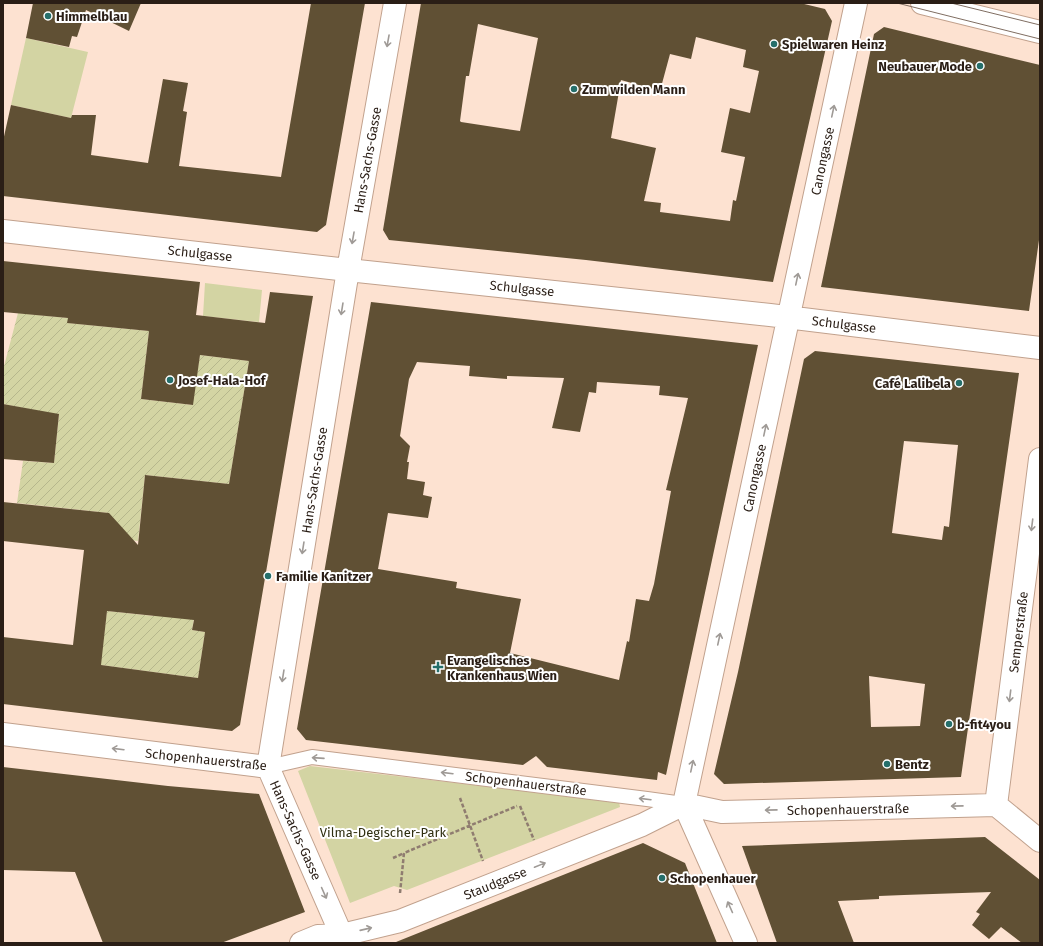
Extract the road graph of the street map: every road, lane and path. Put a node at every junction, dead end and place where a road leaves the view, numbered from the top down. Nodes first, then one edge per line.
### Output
1 (395, 3) edge
2 (856, 3) edge
3 (922, 3) edge
4 (1040, 32) edge
5 (3, 231) edge
6 (348, 270) junction
7 (789, 317) junction
8 (1040, 348) edge
9 (1040, 458) edge
10 (3, 734) edge
11 (268, 767) junction
12 (450, 774) junction
13 (684, 804) junction
14 (996, 805) junction
15 (470, 825) junction
16 (1040, 841) edge
17 (536, 845) dead end
18 (404, 853) junction
19 (392, 858) dead end
20 (484, 864) dead end
21 (400, 898) dead end
22 (344, 939) edge
23 (301, 943) edge
24 (746, 943) edge

1 -> 6 street, Hans-Sachs-Gasse
7 -> 2 street, Canongasse
3 - 4 street
5 - 6 street, Schulgasse
6 - 7 street, Schulgasse
6 -> 11 street, Hans-Sachs-Gasse
7 - 8 street, Schulgasse
13 -> 7 street, Canongasse
9 -> 14 street, Semperstraße
11 -> 10 street, Schopenhauerstraße
12 -> 11 lane, Schopenhauerstraße
11 -> 22 street, Hans-Sachs-Gasse
13 -> 12 lane, Schopenhauerstraße
12 - 15 path
14 -> 13 street, Schopenhauerstraße
22 -> 13 street, Staudgasse
24 -> 13 street
14 - 16 street
15 - 17 path
15 - 18 path
15 - 20 path
18 - 19 path
18 - 21 path
22 - 23 street, Staudgasse

